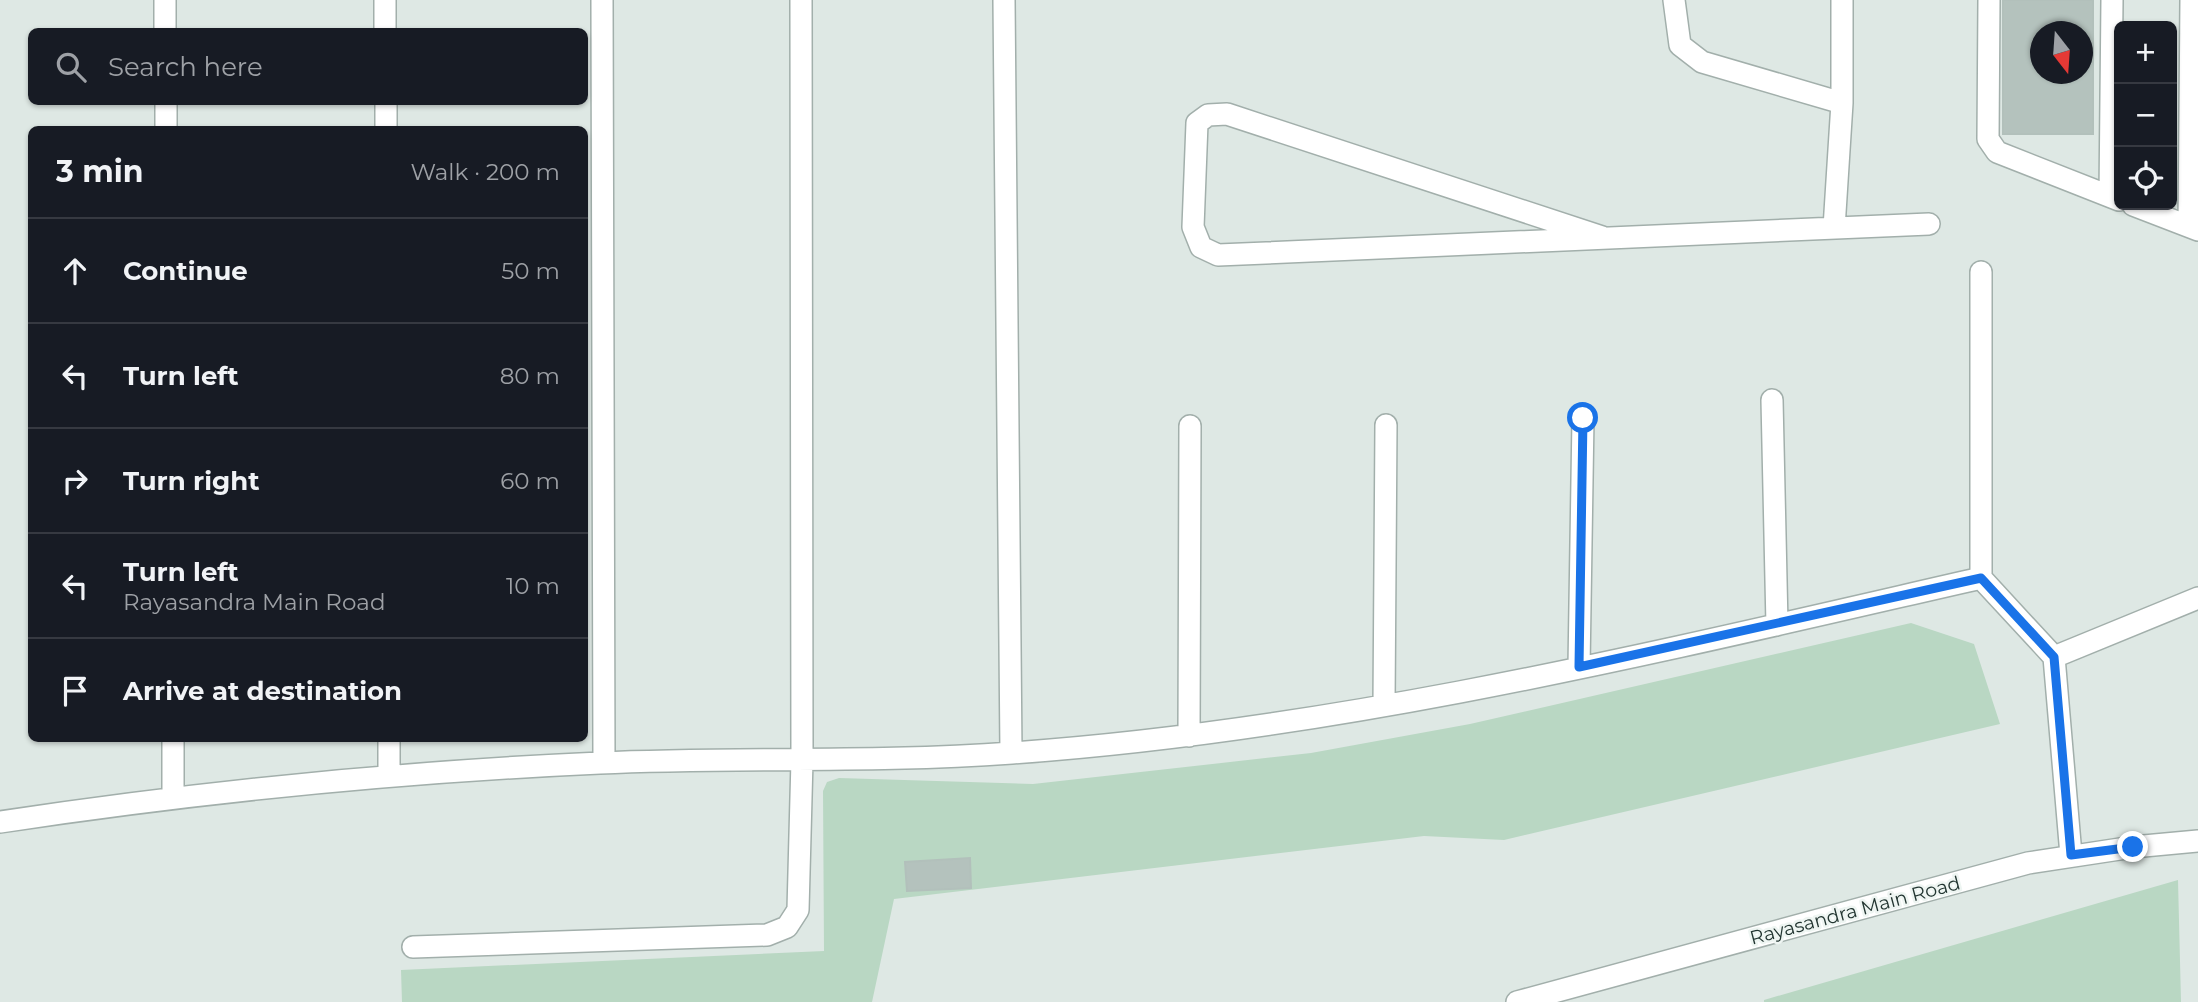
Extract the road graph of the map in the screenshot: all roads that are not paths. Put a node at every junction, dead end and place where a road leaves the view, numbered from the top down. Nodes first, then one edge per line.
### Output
1 (165, 0) edge
2 (385, 0) edge
3 (602, 0) edge
4 (801, 0) edge
5 (1004, 0) edge
6 (1674, 0) edge
7 (1842, 0) edge
8 (1989, 0) edge
9 (2112, 0) edge
10 (2191, 0) edge
11 (165, 28) edge
12 (385, 28) edge
13 (1842, 103) junction
14 (166, 105) edge
15 (386, 105) edge
16 (166, 126) edge
17 (386, 126) edge
18 (2114, 147) edge
19 (2114, 198) edge
20 (2146, 210) edge
21 (1929, 225) dead end
22 (1834, 228) junction
23 (2193, 228) edge
24 (1602, 237) junction
25 (1981, 272) dead end
26 (1772, 400) dead end
27 (1583, 418) dead end
28 (1386, 425) dead end
29 (1190, 426) dead end
30 (1981, 578) junction
31 (2198, 598) edge
32 (1777, 625) junction
33 (2054, 657) junction
34 (1579, 667) junction
35 (1384, 705) junction
36 (1189, 736) junction
37 (173, 742) edge
38 (389, 742) edge
39 (1011, 753) junction
40 (802, 761) junction
41 (604, 763) junction
42 (389, 775) junction
43 (173, 796) junction
44 (0, 822) edge
45 (2198, 841) edge
46 (2071, 855) junction
47 (413, 947) dead end
48 (1517, 1002) edge

1 - 11 street
2 - 12 street
3 - 41 street
4 - 40 street
5 - 39 street
6 - 13 street
7 - 13 street
8 - 19 street
9 - 18 street
10 - 23 street
13 - 22 street
14 - 16 street
15 - 17 street
20 - 23 street
21 - 22 street
22 - 24 street
24 - 24 street
25 - 30 street
26 - 32 street
27 - 34 street
28 - 35 street
29 - 36 street
30 - 32 street
30 - 33 street
31 - 33 street
32 - 34 street
33 - 46 street
34 - 35 street
35 - 36 street
36 - 39 street
37 - 43 street
38 - 42 street
39 - 40 street
40 - 41 street
40 - 47 street
41 - 42 street
42 - 43 street
43 - 44 street
45 - 46 street, Rayasandra Main Road
46 - 48 street, Rayasandra Main Road

